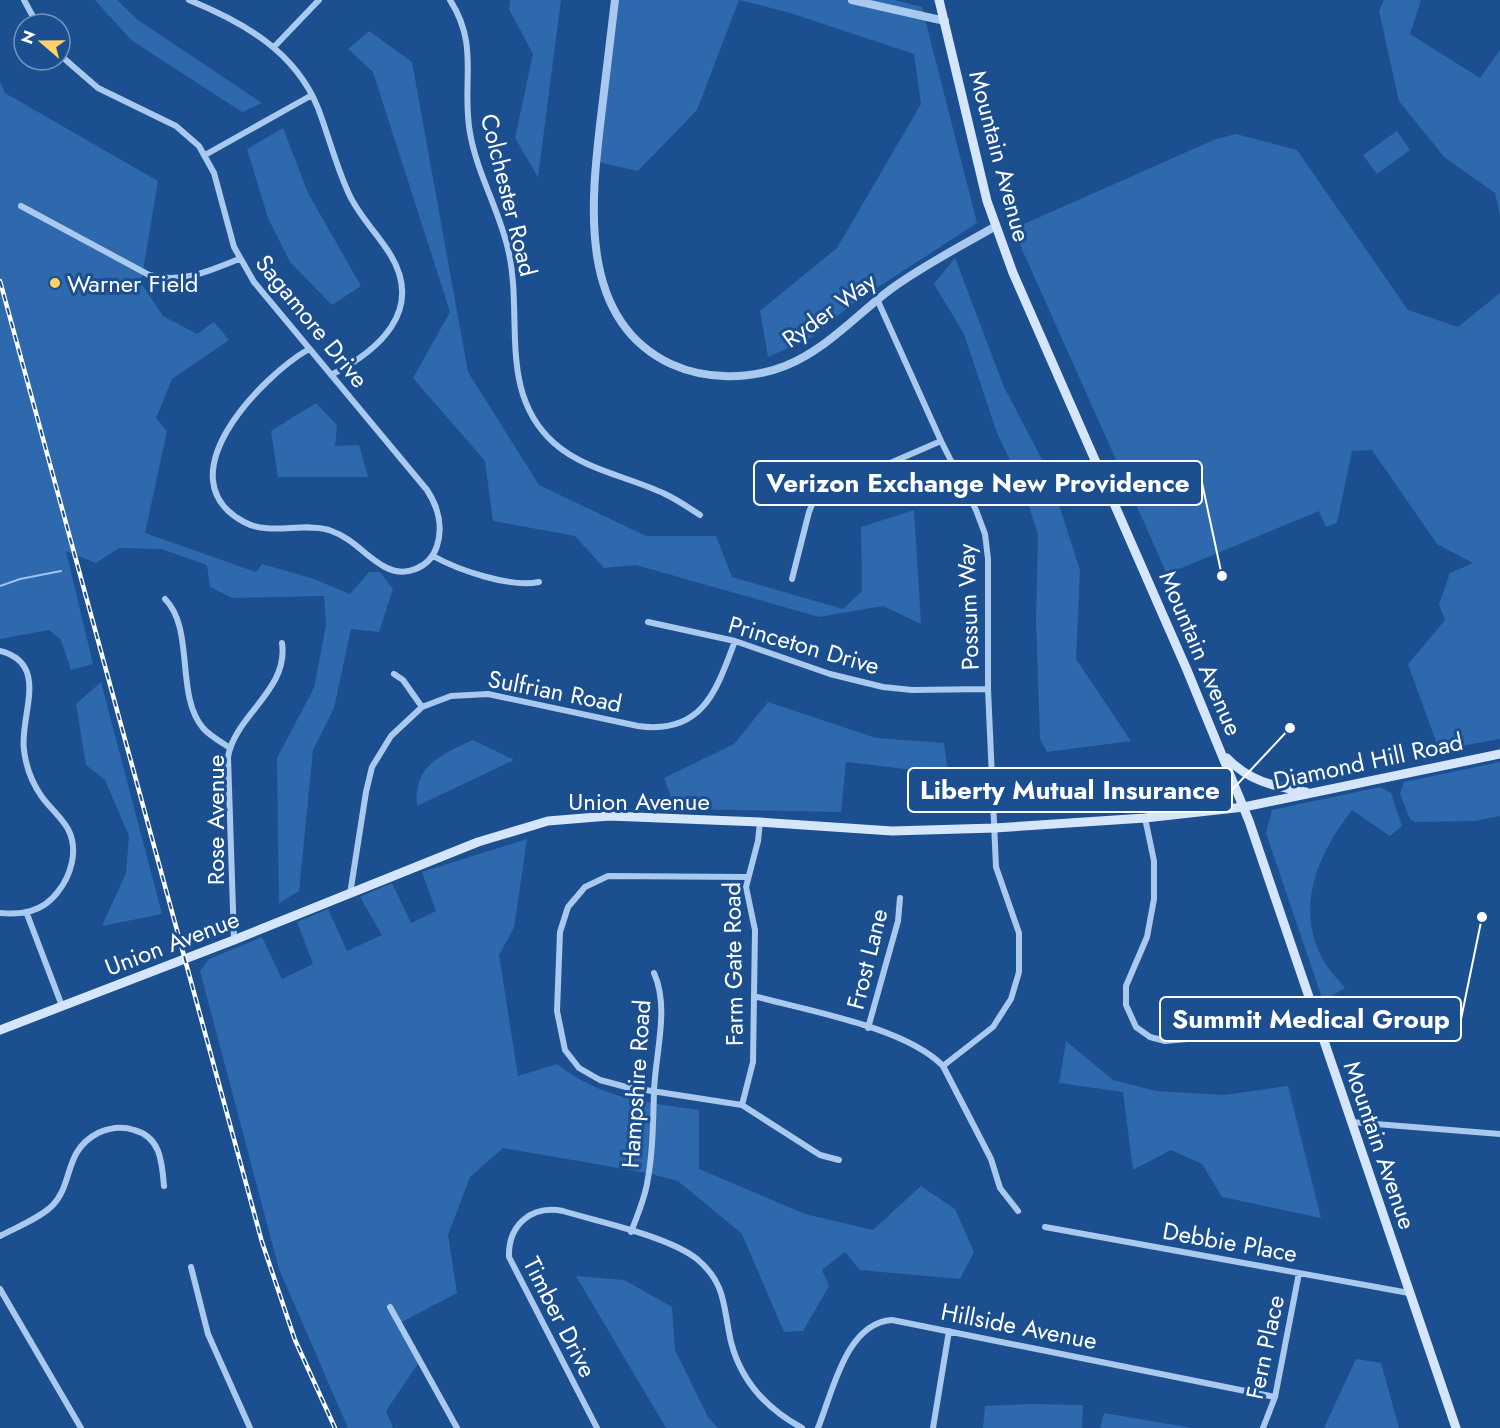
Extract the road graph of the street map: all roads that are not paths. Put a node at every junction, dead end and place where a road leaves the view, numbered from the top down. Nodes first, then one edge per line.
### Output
1 (189, 0) edge
2 (319, 0) edge
3 (450, 0) edge
4 (615, 0) edge
5 (852, 0) edge
6 (939, 0) edge
7 (945, 21) junction
8 (274, 47) junction
9 (72, 65) edge
10 (312, 95) junction
11 (205, 155) junction
12 (21, 206) dead end
13 (996, 226) junction
14 (239, 259) junction
15 (877, 300) junction
16 (309, 349) junction
17 (331, 375) junction
18 (941, 441) junction
19 (700, 515) dead end
20 (433, 556) junction
21 (792, 579) dead end
22 (539, 582) dead end
23 (165, 599) dead end
24 (648, 622) dead end
25 (735, 641) junction
26 (282, 643) dead end
27 (0, 651) edge
28 (394, 674) dead end
29 (988, 689) junction
30 (422, 707) junction
31 (230, 748) junction
32 (1223, 753) junction
33 (1500, 754) edge
34 (1311, 792) junction
35 (1244, 807) junction
36 (1145, 818) junction
37 (760, 822) junction
38 (995, 828) junction
39 (747, 877) junction
40 (350, 894) junction
41 (900, 898) dead end
42 (0, 913) edge
43 (27, 914) junction
44 (234, 940) junction
45 (654, 973) dead end
46 (754, 996) junction
47 (62, 1006) junction
48 (1319, 1026) junction
49 (868, 1028) junction
50 (0, 1030) edge
51 (943, 1066) junction
52 (654, 1091) junction
53 (742, 1106) junction
54 (1351, 1122) junction
55 (1500, 1134) edge
56 (839, 1160) dead end
57 (164, 1186) dead end
58 (1018, 1211) dead end
59 (1045, 1227) dead end
60 (631, 1232) junction
61 (0, 1236) edge
62 (191, 1268) dead end
63 (1299, 1273) junction
64 (0, 1289) edge
65 (1409, 1293) junction
66 (390, 1307) dead end
67 (949, 1331) junction
68 (1275, 1398) junction
69 (594, 1427) edge
70 (81, 1428) edge
71 (250, 1428) edge
72 (457, 1428) edge
73 (802, 1428) edge
74 (818, 1428) edge
75 (933, 1428) edge
76 (1263, 1428) edge
77 (1456, 1428) edge

1 - 8 street
2 - 8 street
3 - 19 street, Colchester Road
4 - 15 street, Ryder Way
5 - 7 street
6 - 7 main road, Mountain Avenue
7 - 13 main road, Mountain Avenue
8 - 10 street
9 - 11 street, Sagamore Drive
10 - 11 street
10 - 17 street
11 - 14 street, Sagamore Drive
12 - 14 street
13 - 15 street, Ryder Way
13 - 32 main road, Mountain Avenue
14 - 16 street, Sagamore Drive
15 - 18 street, Possum Way
16 - 17 street, Sagamore Drive
16 - 20 street
17 - 20 street, Sagamore Drive
18 - 21 street
18 - 29 street, Possum Way
20 - 22 street
23 - 31 street
24 - 25 street, Princeton Drive
25 - 29 street, Princeton Drive
25 - 30 street, Sulfrian Road
26 - 31 street, Rose Avenue
27 - 43 street
28 - 30 street
29 - 38 street, Possum Way
30 - 40 street, Sulfrian Road
31 - 44 street, Rose Avenue
32 - 34 main road
32 - 35 main road, Mountain Avenue
33 - 34 main road, Diamond Hill Road
34 - 35 main road, Diamond Hill Road
35 - 36 main road, Union Avenue
35 - 48 main road, Mountain Avenue
36 - 38 main road, Union Avenue
36 - 48 street
37 - 38 main road, Union Avenue
37 - 39 street, Farm Gate Road
37 - 40 main road, Union Avenue
38 - 51 street, Possum Way
39 - 46 street, Farm Gate Road
39 - 52 street
40 - 44 main road, Union Avenue
41 - 49 street, Frost Lane
42 - 43 street
43 - 47 street
44 - 47 main road, Union Avenue
45 - 52 street, Hampshire Road
46 - 49 street
46 - 53 street, Farm Gate Road
47 - 50 main road, Union Avenue
48 - 54 main road, Mountain Avenue
49 - 51 street
51 - 58 street
52 - 53 street
52 - 60 street, Hampshire Road
53 - 56 street
54 - 55 street
54 - 65 main road, Mountain Avenue
57 - 61 street
59 - 63 street, Debbie Place
60 - 69 street, Timber Drive
60 - 73 street, Timber Drive
62 - 71 street
63 - 65 street, Debbie Place
63 - 68 street, Fern Place
64 - 70 street
65 - 77 main road, Mountain Avenue
66 - 72 street
67 - 68 street, Hillside Avenue
67 - 74 street, Hillside Avenue
67 - 75 street
68 - 76 street, Fern Place

